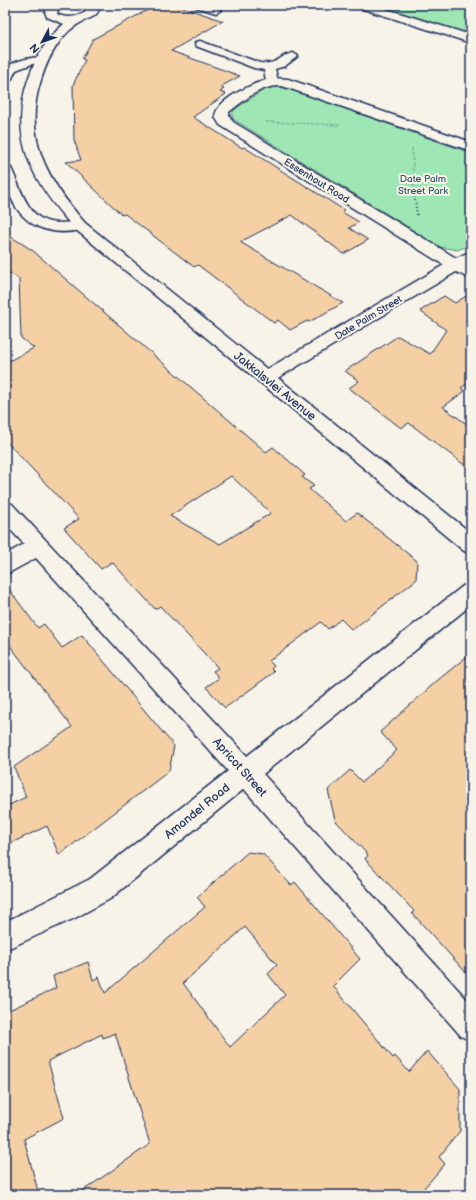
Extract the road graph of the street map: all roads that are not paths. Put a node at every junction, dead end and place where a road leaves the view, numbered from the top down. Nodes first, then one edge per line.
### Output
1 (90, 5) edge
2 (200, 5) edge
3 (361, 5) edge
4 (51, 10) edge
5 (216, 10) dead end
6 (76, 20) junction
7 (471, 39) edge
8 (200, 44) dead end
9 (44, 56) junction
10 (293, 56) dead end
11 (271, 74) junction
12 (5, 82) edge
13 (471, 147) edge
14 (5, 168) edge
15 (80, 226) junction
16 (471, 256) edge
17 (456, 265) junction
18 (471, 274) edge
19 (265, 378) junction
20 (5, 510) edge
21 (471, 545) edge
22 (38, 546) junction
23 (5, 566) edge
24 (471, 592) edge
25 (245, 773) junction
26 (5, 936) edge
27 (471, 1026) edge

1 - 6 street, Jakkalsvlei Avenue
2 - 5 lane
3 - 7 street
4 - 6 street
4 - 9 street, Jakkalsvlei Avenue
6 - 9 street, Jakkalsvlei Avenue
8 - 11 lane
9 - 12 lane
9 - 15 street, Jakkalsvlei Avenue
10 - 11 lane
11 - 13 street
11 - 17 street, Essenhout Road
14 - 15 lane
15 - 19 street, Jakkalsvlei Avenue
16 - 17 street, Date Palm Street
17 - 18 street, Essenhout Road
17 - 19 street, Date Palm Street
19 - 21 street, Jakkalsvlei Avenue
20 - 22 street, Apricot Street
22 - 23 street
22 - 25 street, Apricot Street
24 - 25 street, Amandel Road
25 - 26 street, Amandel Road
25 - 27 street, Apricot Street

